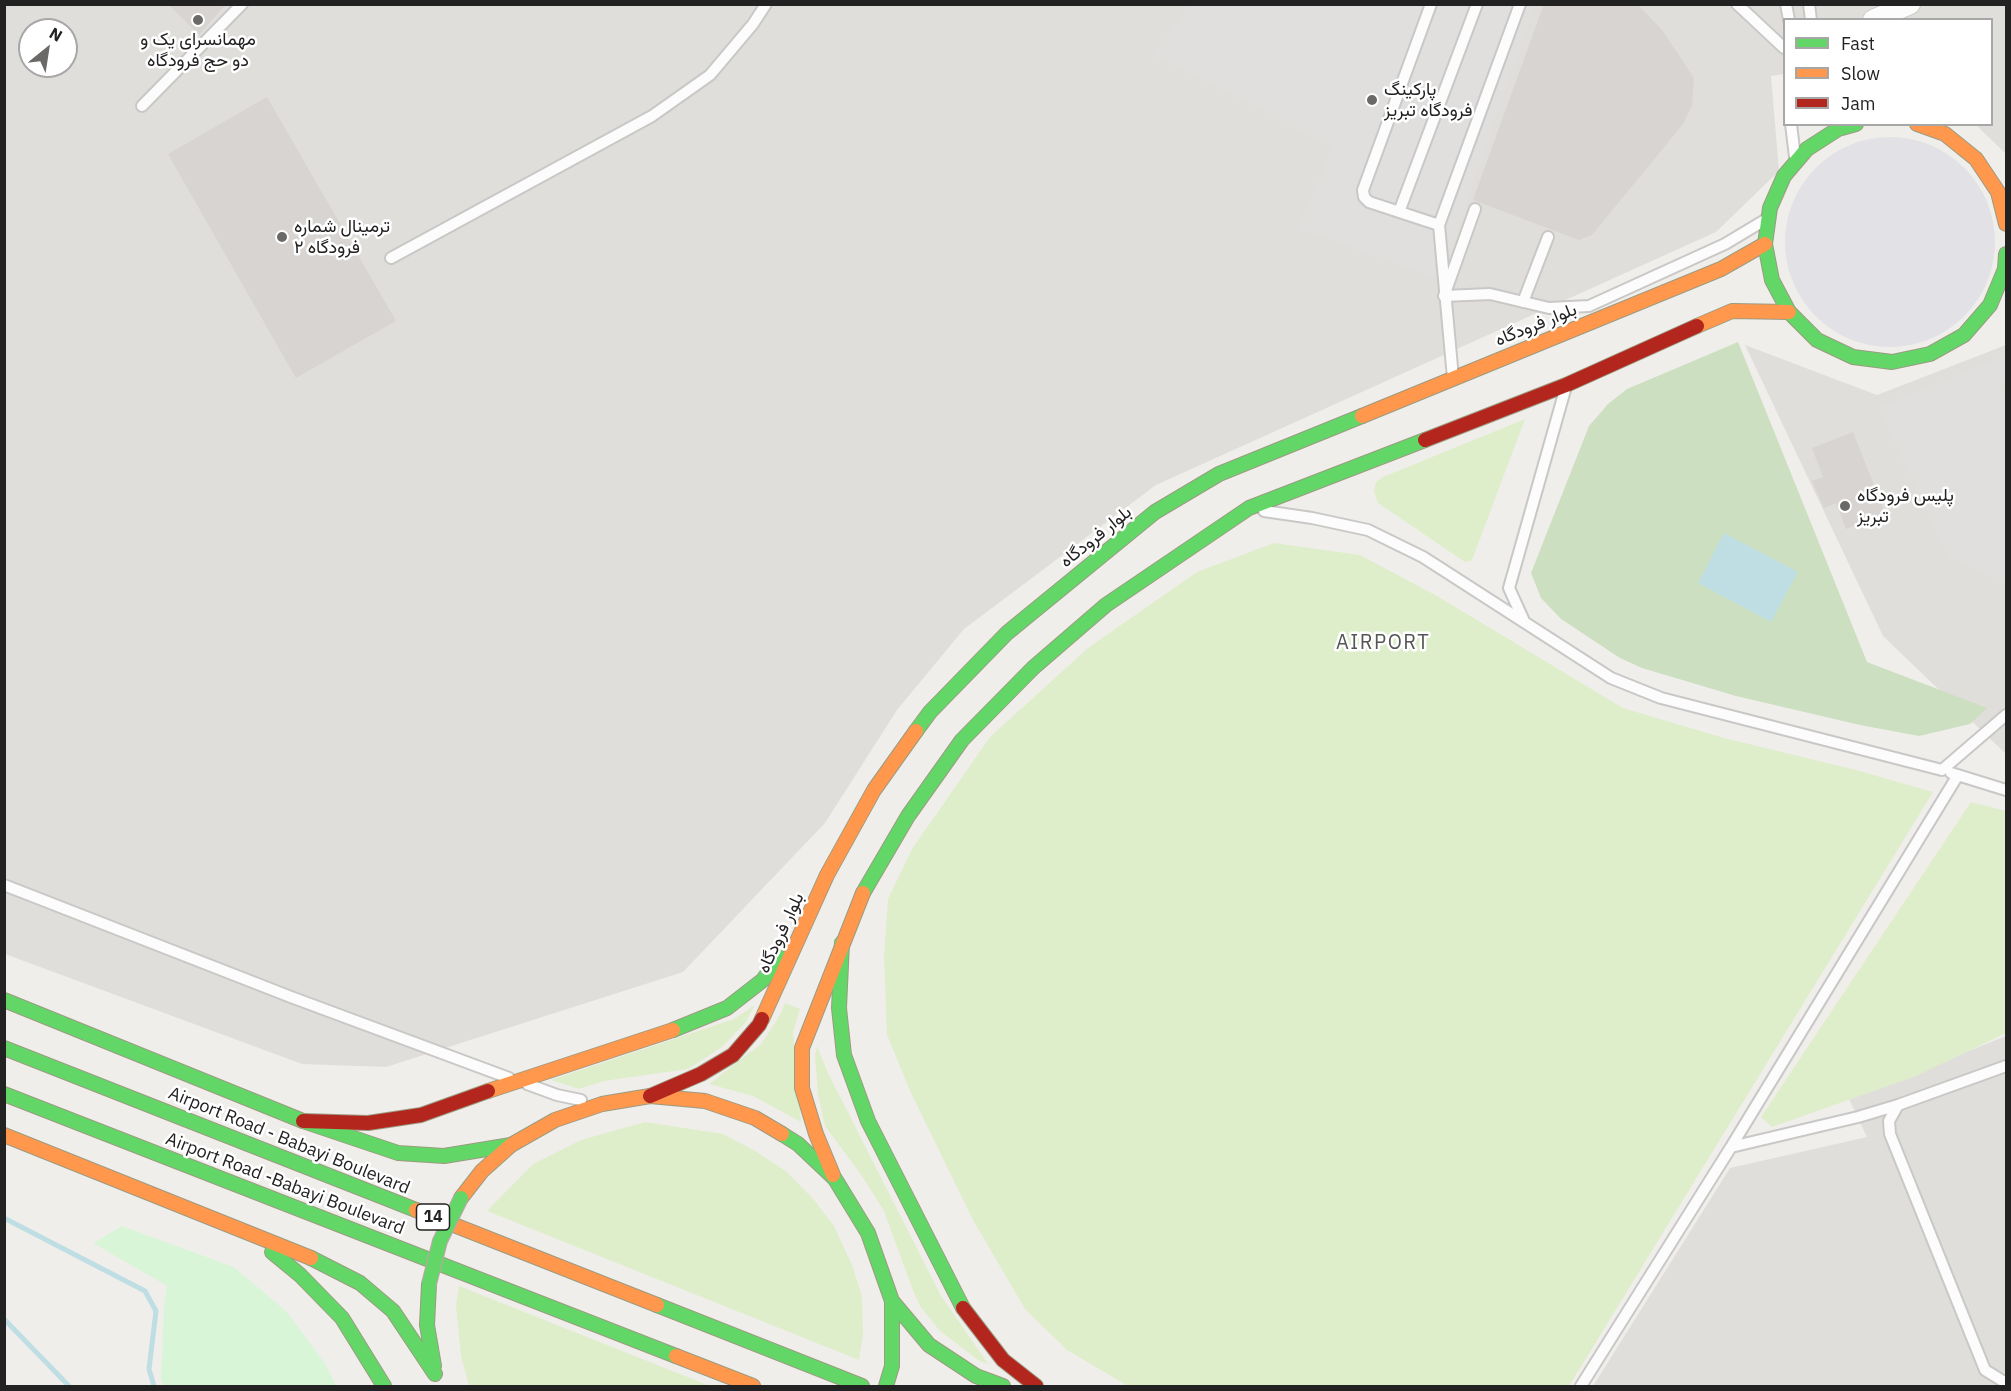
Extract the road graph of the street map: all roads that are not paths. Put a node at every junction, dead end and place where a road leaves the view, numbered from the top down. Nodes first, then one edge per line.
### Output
1 (242, 4) edge
2 (766, 4) edge
3 (1431, 4) edge
4 (1477, 4) edge
5 (1520, 4) edge
6 (1737, 4) edge
7 (1910, 4) edge
8 (1878, 18) edge
9 (1783, 46) edge
10 (142, 106) dead end
11 (1791, 126) edge
12 (1849, 126) edge
13 (1923, 126) edge
14 (1795, 163) junction
15 (1475, 209) dead end
16 (1399, 212) junction
17 (1768, 219) junction
18 (2007, 224) edge
19 (1440, 225) junction
20 (1548, 237) dead end
21 (1765, 244) junction
22 (2007, 254) edge
23 (391, 258) dead end
24 (1444, 296) junction
25 (1523, 302) junction
26 (1789, 312) junction
27 (1453, 379) junction
28 (1566, 385) junction
29 (1249, 508) junction
30 (1524, 621) junction
31 (2007, 714) edge
32 (1942, 770) junction
33 (1958, 775) junction
34 (2007, 790) edge
35 (4, 885) edge
36 (806, 922) junction
37 (842, 943) junction
38 (4, 1000) edge
39 (4, 1048) edge
40 (2007, 1066) edge
41 (518, 1081) junction
42 (4, 1094) edge
43 (650, 1096) junction
44 (602, 1104) junction
45 (1898, 1105) junction
46 (303, 1120) junction
47 (4, 1136) edge
48 (511, 1144) junction
49 (1731, 1147) junction
50 (836, 1179) junction
51 (247, 1232) junction
52 (892, 1301) junction
53 (437, 1380) edge
54 (2007, 1383) edge
55 (384, 1386) edge
56 (753, 1386) edge
57 (862, 1386) edge
58 (886, 1386) edge
59 (1003, 1386) edge
60 (1036, 1386) edge
61 (1581, 1386) edge

1 - 10 lane
2 - 23 lane
3 - 16 lane
4 - 16 lane
5 - 19 lane
6 - 9 lane
7 - 8 street
11 - 14 lane
12 - 14 main road
13 - 18 main road
14 - 17 main road
15 - 24 lane
16 - 19 lane
17 - 21 main road
17 - 25 lane
19 - 24 lane
20 - 25 lane
21 - 26 main road
21 - 27 main road, بلوار فرودگاه
22 - 26 main road
24 - 25 lane
24 - 27 lane
26 - 28 main road
27 - 36 main road, بلوار فرودگاه
28 - 29 main road
28 - 30 lane
29 - 30 lane
29 - 37 main road
30 - 32 lane
31 - 32 lane
32 - 33 lane
33 - 34 lane
33 - 49 lane
35 - 41 lane
36 - 41 main road
36 - 43 main road, بلوار فرودگاه
37 - 50 main road
37 - 60 main road
38 - 46 main road
39 - 57 main road, Airport Road - Babayi Boulevard / 14
40 - 45 lane
41 - 44 lane
41 - 46 main road
42 - 56 main road, Airport Road -Babayi Boulevard / 14
43 - 44 main road
43 - 50 main road
44 - 48 main road
45 - 49 lane
45 - 54 lane
46 - 48 main road
47 - 51 main road
48 - 53 main road, bridge
49 - 61 lane
50 - 52 main road
51 - 53 main road
51 - 55 main road
52 - 58 main road
52 - 59 main road

